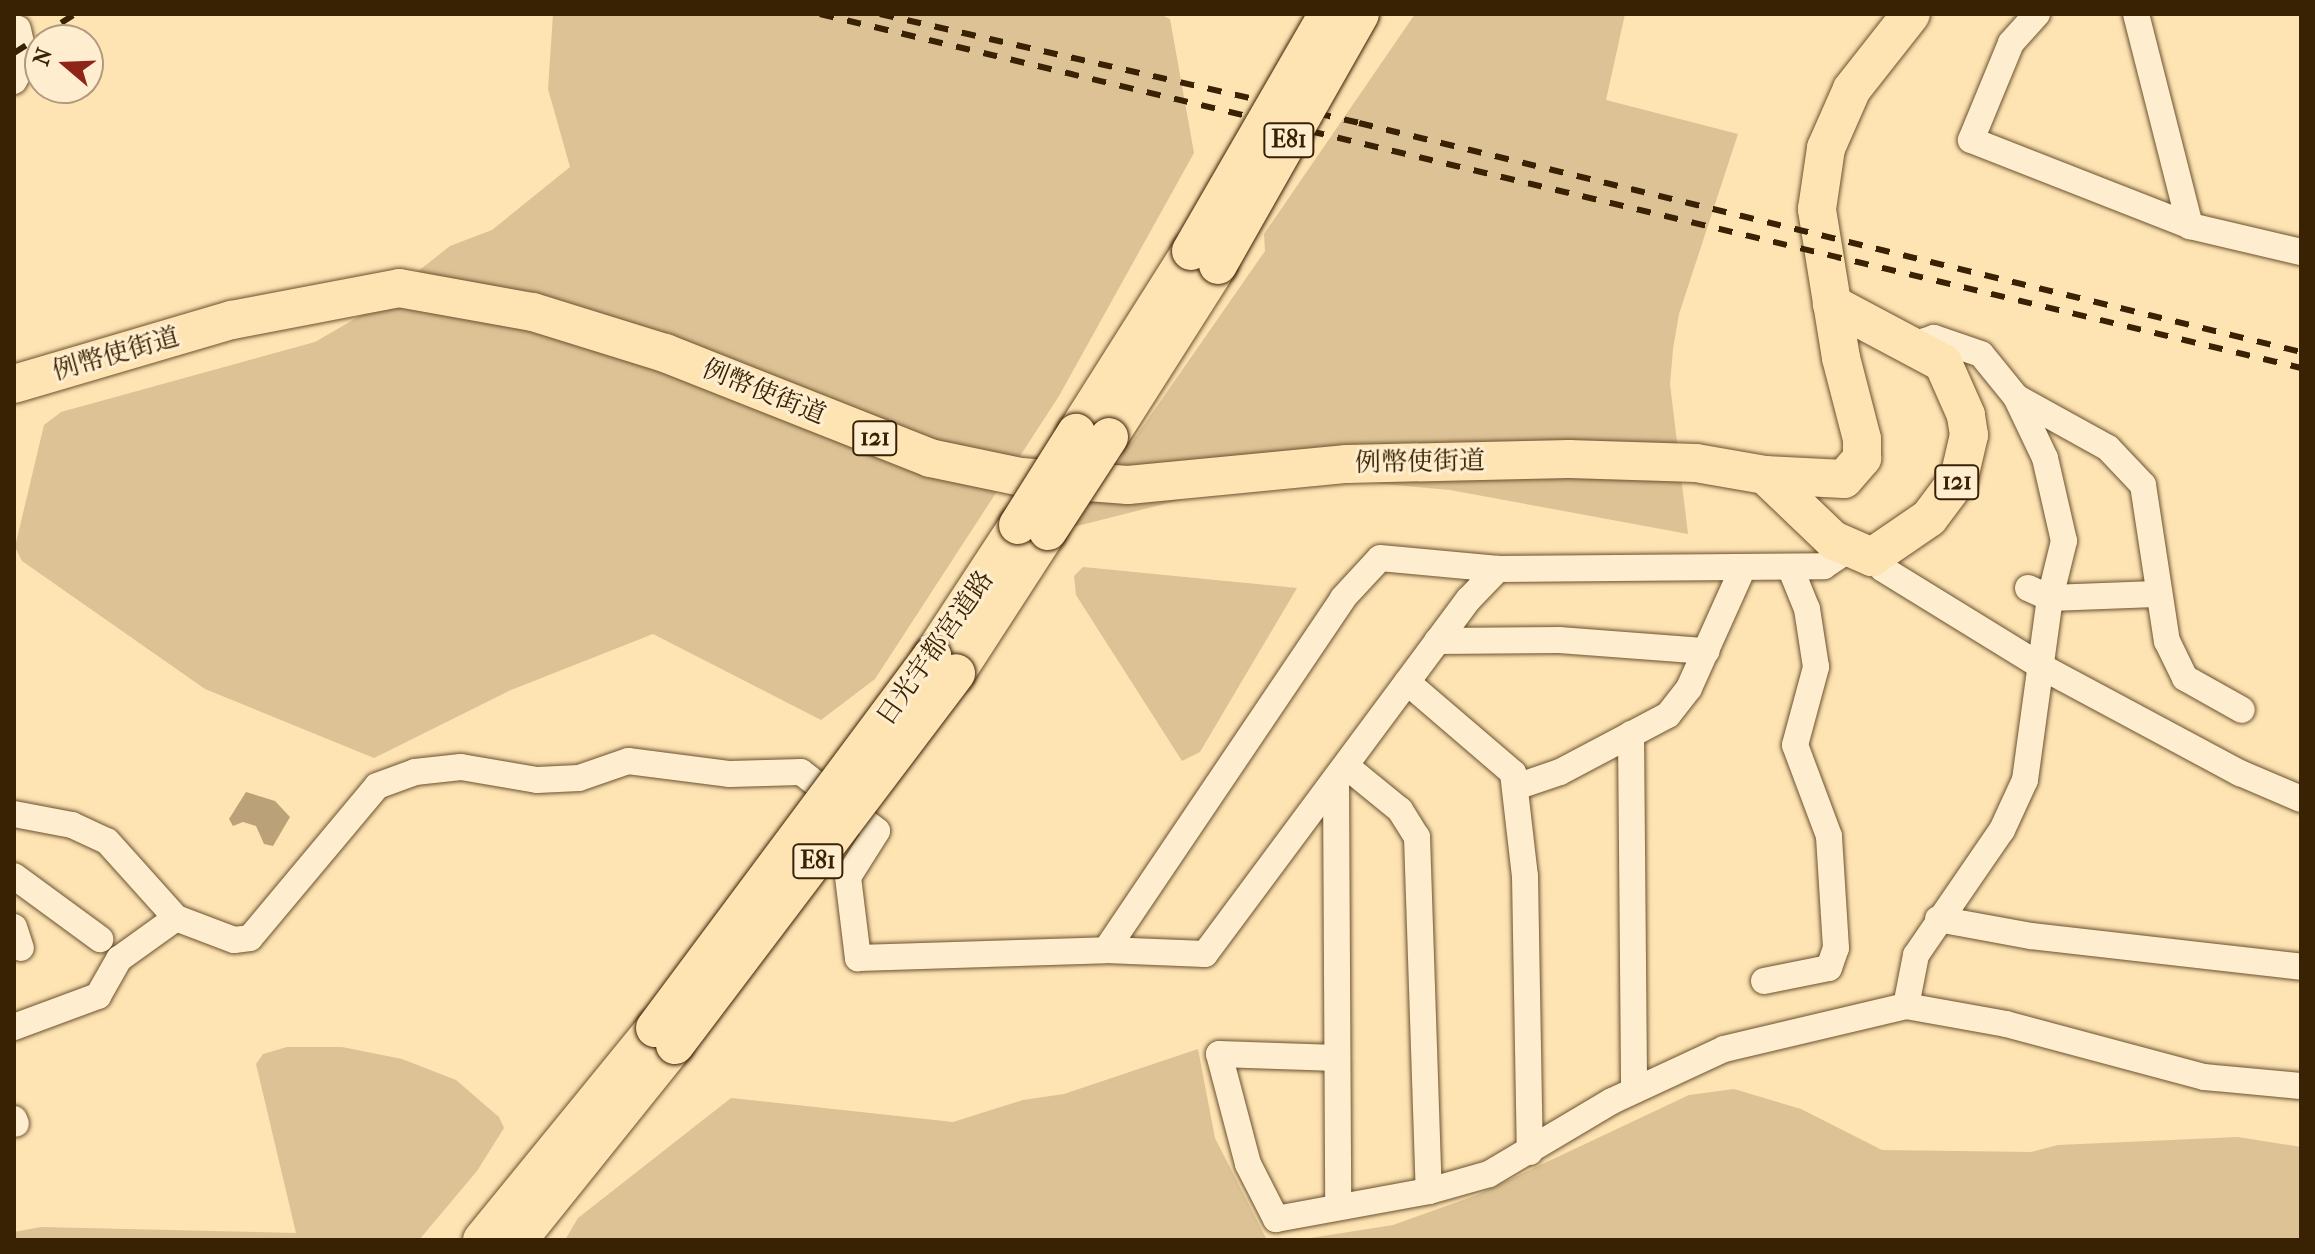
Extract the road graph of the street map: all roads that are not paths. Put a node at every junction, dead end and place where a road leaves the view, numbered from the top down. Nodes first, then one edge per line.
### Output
1 (1328, 14) edge
2 (1360, 14) edge
3 (1911, 14) edge
4 (2037, 14) edge
5 (2136, 14) edge
6 (24, 62) edge
7 (14, 81) edge
8 (2190, 226) junction
9 (2301, 252) edge
10 (1204, 258) junction
11 (1832, 304) junction
12 (1915, 344) junction
13 (14, 384) edge
14 (2016, 397) junction
15 (1765, 475) junction
16 (1860, 553) junction
17 (1790, 567) junction
18 (1743, 568) junction
19 (1498, 569) junction
20 (2039, 593) junction
21 (2156, 594) junction
22 (1437, 641) junction
23 (1707, 651) junction
24 (2042, 667) junction
25 (1407, 682) junction
26 (2242, 710) dead end
27 (1631, 734) junction
28 (1341, 773) junction
29 (1516, 787) junction
30 (2301, 799) edge
31 (14, 814) edge
32 (14, 876) edge
33 (176, 918) junction
34 (1938, 919) junction
35 (100, 939) dead end
36 (1106, 950) junction
37 (2301, 967) edge
38 (1764, 981) dead end
39 (1906, 1006) junction
40 (14, 1027) edge
41 (665, 1037) junction
42 (1337, 1058) junction
43 (2301, 1086) edge
44 (1634, 1090) junction
45 (1530, 1152) junction
46 (1429, 1191) junction
47 (1338, 1207) junction
48 (482, 1240) edge
49 (518, 1240) edge

1 - 10 highway, 日光宇都宮道路 / E81, bridge
2 - 10 highway, 日光宇都宮道路 / E81, bridge
3 - 11 highway, 例幣使街道 / 121
4 - 8 street
5 - 8 street
6 - 7 street
8 - 9 street
10 - 41 highway, 日光宇都宮道路 / E81, bridge
11 - 12 highway, 121
11 - 15 highway, 例幣使街道 / 121
12 - 14 street
12 - 16 highway, 121
13 - 15 highway, 例幣使街道 / 121
14 - 20 street
14 - 21 street
15 - 16 highway
16 - 17 street
16 - 24 street
17 - 18 street
17 - 38 street
18 - 19 street
18 - 23 street
19 - 22 street
19 - 36 street
20 - 21 street
20 - 24 street
21 - 26 street
22 - 23 street
22 - 25 street
23 - 27 street
24 - 30 street
24 - 34 street
25 - 28 street
25 - 29 street
27 - 29 street
27 - 44 street
28 - 36 street
28 - 42 street
28 - 46 street
29 - 45 street
31 - 33 street
32 - 35 street
33 - 36 street
33 - 40 street
34 - 37 street
34 - 39 street
39 - 43 street
39 - 44 street
41 - 48 highway, 日光宇都宮道路 / E81
41 - 49 highway, 日光宇都宮道路 / E81
42 - 47 street
42 - 47 street
44 - 45 street
45 - 46 street
46 - 47 street

